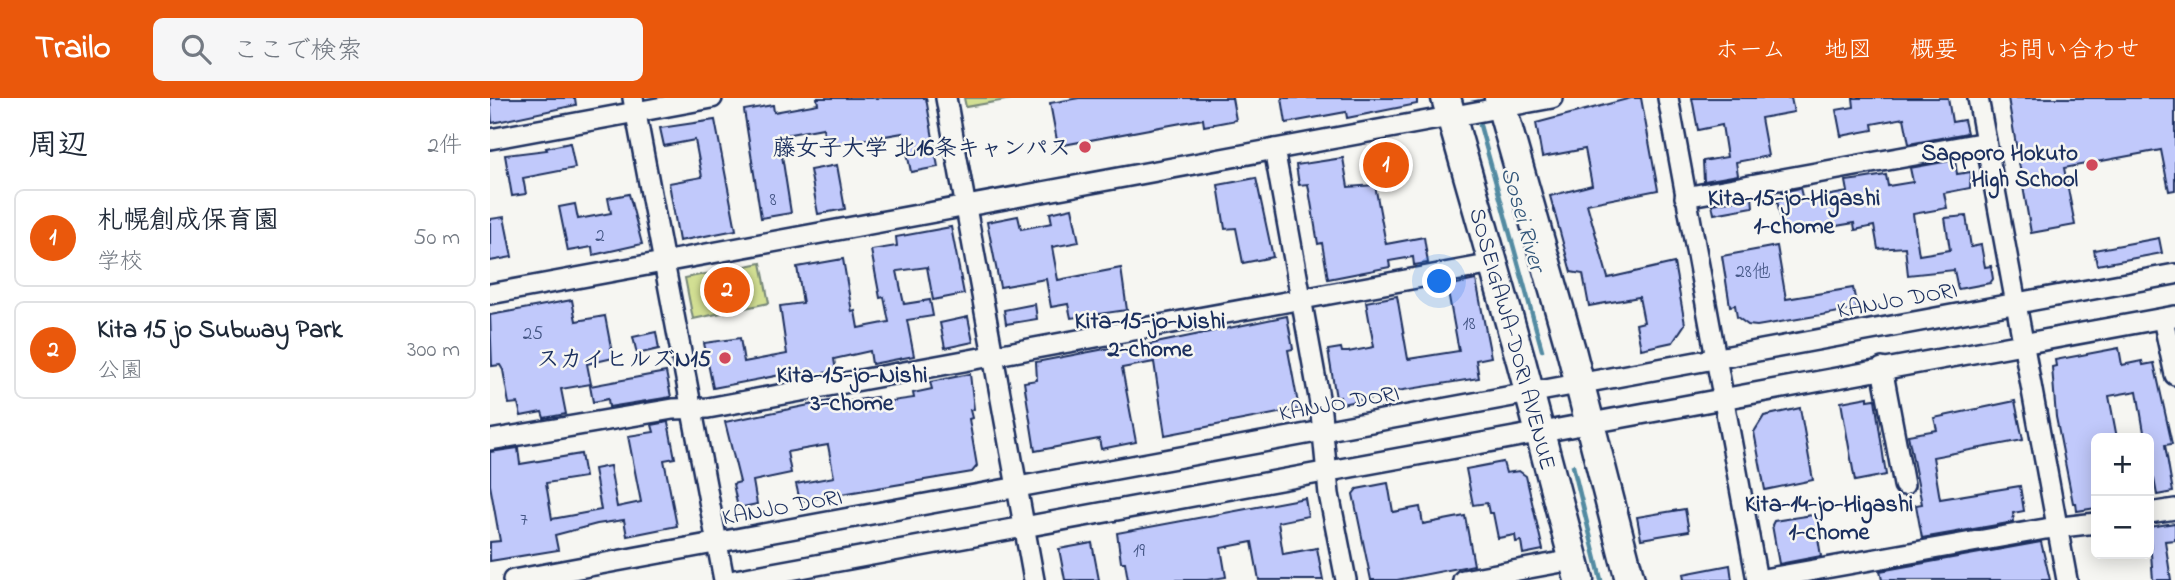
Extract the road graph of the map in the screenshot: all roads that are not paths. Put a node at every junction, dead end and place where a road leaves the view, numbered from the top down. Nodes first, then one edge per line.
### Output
1 (712, 98) edge
2 (946, 98) edge
3 (1552, 98) edge
4 (1668, 98) edge
5 (1978, 98) edge
6 (635, 105) edge
7 (1497, 105) edge
8 (1454, 110) edge
9 (490, 139) edge
10 (1986, 142) junction
11 (1274, 149) junction
12 (1685, 197) junction
13 (966, 206) junction
14 (664, 262) junction
15 (1493, 264) junction
16 (2175, 274) edge
17 (490, 294) edge
18 (1302, 299) junction
19 (2016, 301) junction
20 (2169, 317) edge
21 (2024, 344) junction
22 (994, 357) junction
23 (1715, 357) junction
24 (1882, 368) junction
25 (2175, 375) edge
26 (1580, 382) junction
27 (1529, 392) junction
28 (1722, 397) junction
29 (691, 408) junction
30 (1590, 421) junction
31 (1324, 430) junction
32 (1539, 431) junction
33 (490, 440) edge
34 (1326, 471) junction
35 (1904, 485) dead end
36 (1018, 487) junction
37 (2175, 509) edge
38 (2154, 512) edge
39 (2091, 524) edge
40 (1024, 527) junction
41 (2058, 529) junction
42 (717, 542) junction
43 (1576, 570) edge
44 (513, 580) edge
45 (724, 580) edge
46 (735, 580) edge
47 (1034, 580) edge
48 (1346, 580) edge
49 (1463, 580) edge
50 (1630, 580) edge
51 (1758, 580) edge
52 (2067, 580) edge

1 - 6 street
2 - 13 street
3 - 7 street
4 - 12 street
5 - 10 street
6 - 9 street
6 - 14 street
7 - 8 street
7 - 26 highway
8 - 11 street
8 - 15 highway, SOSEIGAWA-DORI AVENUE
10 - 12 street
10 - 19 street
11 - 13 street
11 - 18 street
12 - 23 street
13 - 14 street
13 - 22 street
14 - 17 street
14 - 29 street
15 - 18 street
15 - 27 highway, SOSEIGAWA-DORI AVENUE
16 - 19 street, KANJO DORI
18 - 22 street
18 - 31 street
19 - 21 street
19 - 23 street, KANJO DORI
20 - 21 street
20 - 25 street
21 - 24 street
21 - 41 street
22 - 29 street
22 - 36 street
23 - 26 street, KANJO DORI
23 - 28 street
24 - 28 street
24 - 35 street
26 - 27 street, KANJO DORI
26 - 30 highway
27 - 31 street, KANJO DORI
27 - 32 highway, SOSEIGAWA-DORI AVENUE
28 - 30 street
28 - 51 street
29 - 33 street
29 - 42 street
30 - 32 street
30 - 50 highway
31 - 34 street
31 - 36 street, KANJO DORI
32 - 34 street
32 - 43 highway, SOSEIGAWA-DORI AVENUE
34 - 40 street
34 - 48 street
36 - 40 street
36 - 42 street, KANJO DORI
37 - 38 street
39 - 41 street
40 - 46 street
40 - 47 street
41 - 51 street
41 - 52 street
42 - 44 street, KANJO DORI
42 - 45 street
43 - 49 street

